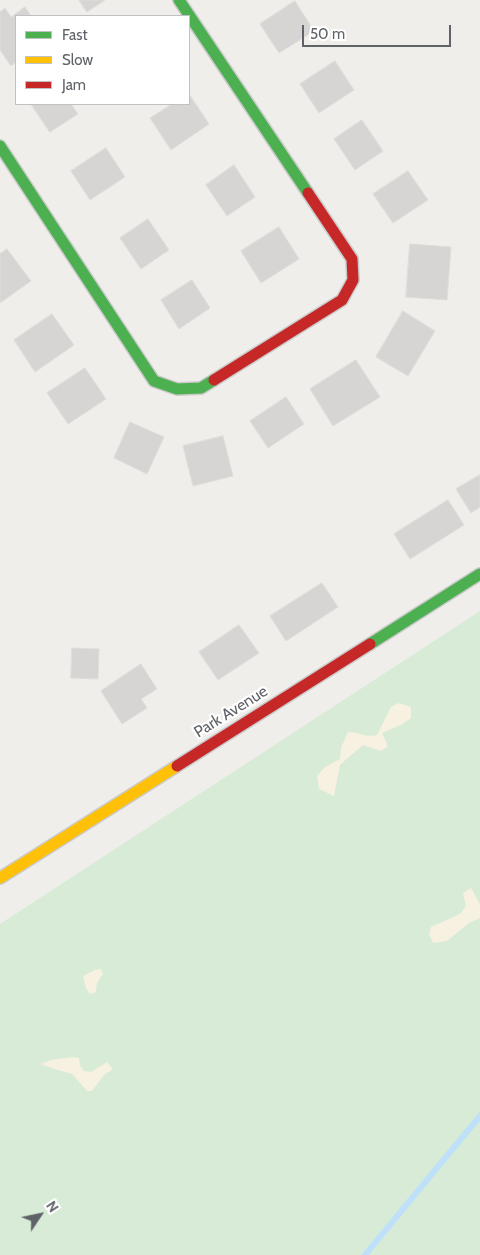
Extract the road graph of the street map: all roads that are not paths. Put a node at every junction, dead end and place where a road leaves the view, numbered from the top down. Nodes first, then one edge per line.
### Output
1 (179, 0) edge
2 (189, 15) edge
3 (190, 16) edge
4 (0, 146) edge
5 (480, 574) edge
6 (0, 878) edge

1 - 2 street
3 - 4 street
5 - 6 street, Park Avenue

